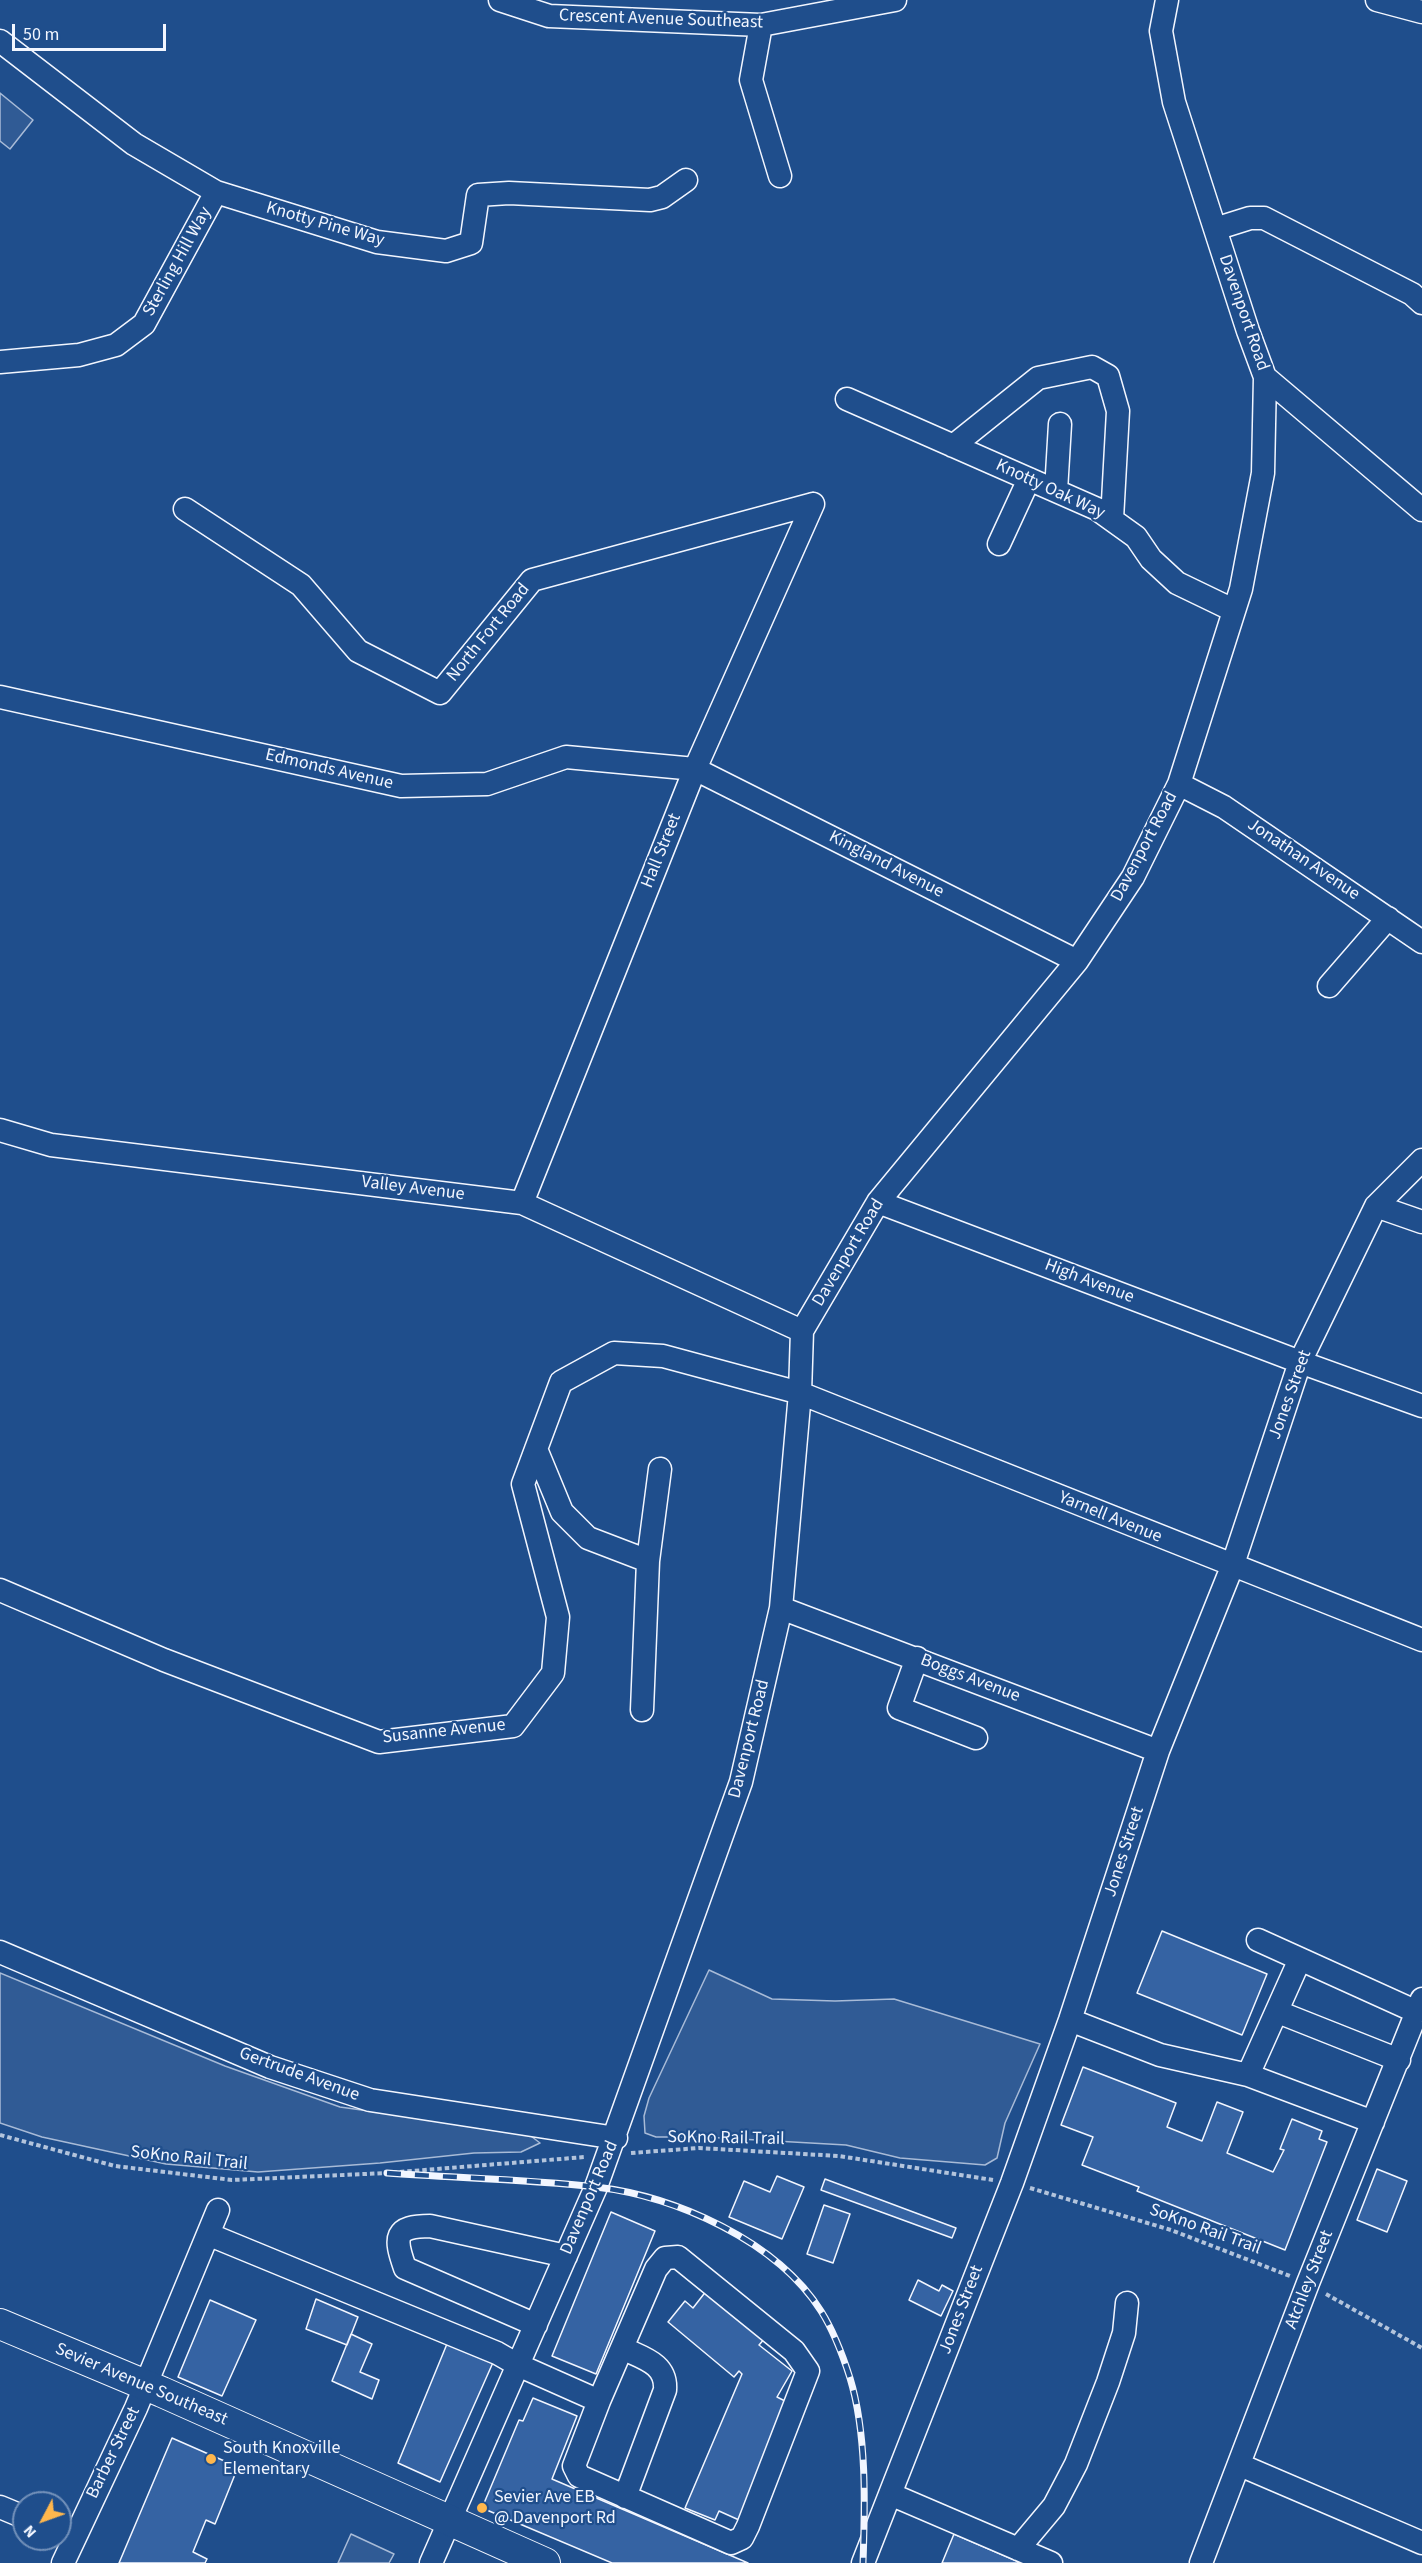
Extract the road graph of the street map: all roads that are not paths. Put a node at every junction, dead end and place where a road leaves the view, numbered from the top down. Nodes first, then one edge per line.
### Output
1 (500, 0) edge
2 (895, 0) edge
3 (1167, 0) edge
4 (1377, 0) edge
5 (1422, 12) edge
6 (761, 25) junction
7 (0, 41) edge
8 (780, 176) dead end
9 (686, 180) dead end
10 (216, 192) junction
11 (1215, 229) junction
12 (1422, 303) edge
13 (0, 362) edge
14 (1265, 377) junction
15 (847, 399) dead end
16 (1060, 424) dead end
17 (953, 446) junction
18 (1029, 479) junction
19 (1056, 491) junction
20 (813, 504) joint
21 (185, 509) dead end
22 (1422, 510) edge
23 (1112, 519) junction
24 (999, 544) dead end
25 (1233, 610) junction
26 (0, 697) edge
27 (695, 769) junction
28 (1179, 784) junction
29 (1388, 918) junction
30 (1422, 942) edge
31 (1077, 961) junction
32 (1329, 986) dead end
33 (0, 1130) edge
34 (1422, 1160) edge
35 (878, 1202) junction
36 (522, 1203) junction
37 (1376, 1206) junction
38 (1422, 1222) edge
39 (802, 1331) junction
40 (1300, 1362) junction
41 (800, 1393) junction
42 (1422, 1406) edge
43 (536, 1449) junction
44 (660, 1469) dead end
45 (648, 1561) junction
46 (1232, 1567) junction
47 (0, 1590) edge
48 (781, 1608) junction
49 (1422, 1640) edge
50 (917, 1658) junction
51 (642, 1710) dead end
52 (976, 1738) dead end
53 (1158, 1751) junction
54 (1258, 1940) dead end
55 (0, 1952) edge
56 (1300, 1959) junction
57 (1278, 2012) junction
58 (1070, 2020) junction
59 (1417, 2020) edge
60 (1399, 2060) junction
61 (1248, 2074) junction
62 (1373, 2122) junction
63 (612, 2146) junction
64 (218, 2210) dead end
65 (210, 2235) junction
66 (567, 2256) junction
67 (1127, 2303) dead end
68 (0, 2324) edge
69 (536, 2325) junction
70 (622, 2348) junction
71 (518, 2365) junction
72 (145, 2386) junction
73 (599, 2401) junction
74 (1240, 2465) junction
75 (890, 2494) junction
76 (625, 2497) junction
77 (449, 2522) junction
78 (72, 2525) edge
79 (1422, 2543) edge
80 (1018, 2549) junction
81 (431, 2563) edge
82 (545, 2563) edge
83 (863, 2563) edge
84 (1051, 2563) edge
85 (1201, 2563) edge

1 - 6 street, Crescent Avenue Southeast
2 - 6 street, Crescent Avenue Southeast
3 - 11 street, Davenport Road
4 - 5 street
6 - 8 street
7 - 10 street, Knotty Pine Way
9 - 10 street, Knotty Pine Way
10 - 13 street, Sterling Hill Way
11 - 12 street
11 - 14 street, Davenport Road
14 - 22 street
14 - 25 street, Davenport Road
15 - 17 street, Knotty Oak Way
16 - 19 street
17 - 18 street, Knotty Oak Way
17 - 23 street
18 - 19 street, Knotty Oak Way
18 - 24 street
19 - 23 street, Knotty Oak Way
20 - 21 street, North Fort Road
20 - 27 street, Hall Street
23 - 25 street, Knotty Oak Way
25 - 28 street, Davenport Road
26 - 27 street, Edmonds Avenue
27 - 31 street, Kingland Avenue
27 - 36 street, Hall Street
28 - 29 street, Jonathan Avenue
28 - 31 street, Davenport Road
29 - 30 street, Jonathan Avenue
29 - 32 street
31 - 35 street, Davenport Road
33 - 36 street, Valley Avenue
34 - 37 street, Jones Street
35 - 39 street, Davenport Road
35 - 40 street, High Avenue
36 - 39 street, Valley Avenue
37 - 38 street
37 - 40 street, Jones Street
39 - 41 street, Davenport Road
40 - 42 street, High Avenue
40 - 46 street, Jones Street
41 - 43 street, Susanne Avenue
41 - 46 street, Yarnell Avenue
41 - 48 street, Davenport Road
43 - 45 street
43 - 47 street, Susanne Avenue
44 - 45 street
45 - 51 street
46 - 49 street, Yarnell Avenue
46 - 53 street, Jones Street
48 - 50 street, Boggs Avenue
48 - 63 street, Davenport Road
50 - 52 street
50 - 53 street, Boggs Avenue
53 - 58 street, Jones Street
54 - 56 street
55 - 63 street, Gertrude Avenue
56 - 57 street
56 - 59 street
57 - 60 street
57 - 61 street
58 - 61 street
58 - 75 street, Jones Street
59 - 60 street, Atchley Street
60 - 62 street, Atchley Street
61 - 62 street
62 - 74 street, Atchley Street
63 - 66 street, Davenport Road
64 - 65 street, Barber Street
65 - 71 street
65 - 72 street, Barber Street
66 - 69 street, Davenport Road
66 - 69 street
67 - 80 street
68 - 72 main road, Sevier Avenue Southeast
69 - 71 street, Davenport Road
70 - 73 street
70 - 76 street
70 - 76 street
71 - 73 street
71 - 77 street, Davenport Road
72 - 77 main road, Sevier Avenue Southeast
72 - 78 street, Barber Street
73 - 76 street
74 - 79 street
74 - 85 street, Atchley Street
75 - 80 street
75 - 83 street, Jones Street
77 - 81 street, Davenport Road
77 - 82 main road, Sevier Avenue Southeast
80 - 84 street

